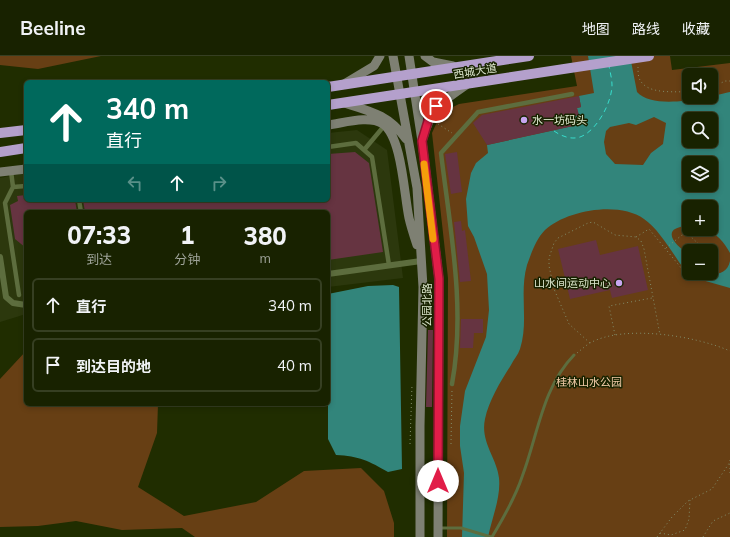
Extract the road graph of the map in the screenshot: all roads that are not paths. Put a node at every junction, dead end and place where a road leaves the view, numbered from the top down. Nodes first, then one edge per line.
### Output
1 (380, 56) edge
2 (393, 56) edge
3 (409, 56) edge
4 (425, 56) edge
5 (529, 56) edge
6 (649, 56) edge
7 (501, 58) edge
8 (464, 67) junction
9 (412, 75) junction
10 (396, 78) junction
11 (341, 85) junction
12 (466, 85) junction
13 (330, 87) edge
14 (414, 93) junction
15 (572, 94) dead end
16 (400, 95) junction
17 (344, 103) junction
18 (330, 105) edge
19 (330, 125) edge
20 (384, 126) junction
21 (24, 130) edge
22 (0, 134) edge
23 (422, 141) junction
24 (408, 143) junction
25 (330, 147) edge
26 (24, 148) edge
27 (364, 150) junction
28 (0, 152) edge
29 (24, 169) edge
30 (11, 171) junction
31 (0, 172) edge
32 (24, 186) edge
33 (13, 187) junction
34 (0, 257) edge
35 (421, 261) junction
36 (389, 265) junction
37 (330, 274) edge
38 (19, 295) dead end
39 (24, 305) edge
40 (574, 355) road end
41 (452, 384) road end
42 (438, 533) edge
43 (420, 537) edge
44 (492, 537) edge

1 - 11 main road
2 - 10 main road, 公园北路
3 - 9 main road, 公园北路
4 - 8 main road
5 - 7 highway, 西城大道
6 - 12 highway, 西城大道
7 - 8 highway, 西城大道
8 - 9 highway, 西城大道
9 - 10 highway, 西城大道
9 - 14 main road, 公园北路
10 - 11 highway, 西城大道
10 - 16 main road, 公园北路
11 - 13 highway, 西城大道
12 - 14 highway, 西城大道
12 - 23 main road
14 - 16 highway, 西城大道
14 - 23 main road, 公园北路
15 - 41 street
16 - 17 highway, 西城大道
16 - 24 main road, 公园北路
17 - 18 highway, 西城大道
17 - 24 main road
19 - 20 main road
20 - 27 street
20 - 35 main road
21 - 22 highway
23 - 42 main road, 公园北路
24 - 35 main road, 公园北路
25 - 27 street
26 - 28 highway
27 - 36 street
29 - 30 main road
30 - 31 main road
30 - 33 street
32 - 33 street
33 - 38 street
34 - 39 street
35 - 36 street
35 - 43 main road, 公园北路
36 - 37 street
40 - 44 lane
42 - 44 lane

